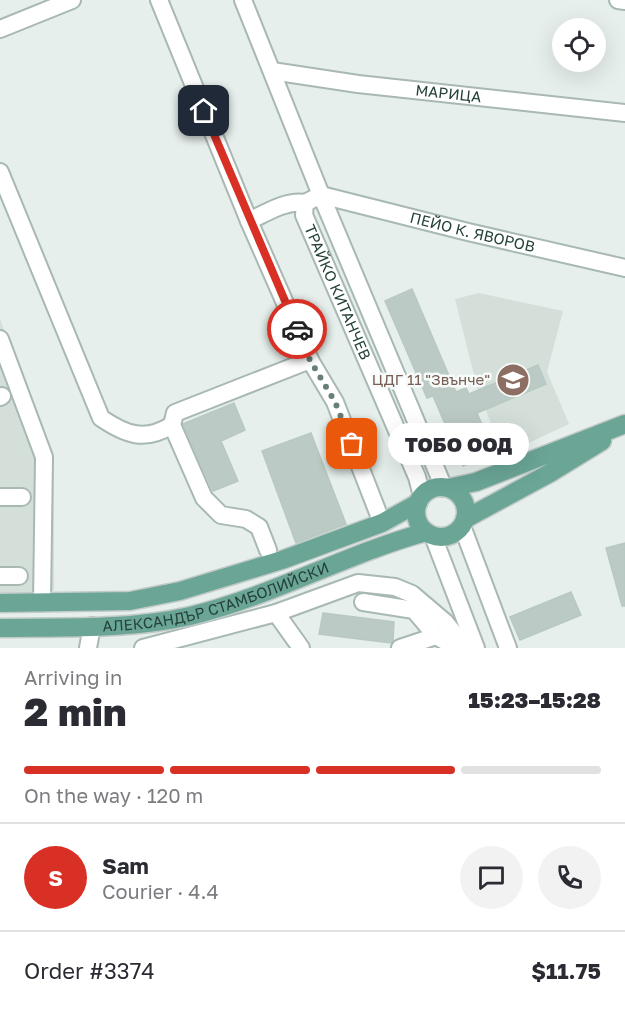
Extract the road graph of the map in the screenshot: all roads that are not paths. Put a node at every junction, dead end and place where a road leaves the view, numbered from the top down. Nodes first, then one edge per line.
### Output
1 (72, 0) edge
2 (159, 0) edge
3 (243, 0) edge
4 (618, 0) edge
5 (625, 1) edge
6 (0, 29) edge
7 (272, 71) junction
8 (625, 113) edge
9 (0, 172) edge
10 (321, 195) junction
11 (305, 203) junction
12 (249, 221) junction
13 (625, 268) edge
14 (0, 339) edge
15 (310, 360) junction
16 (172, 424) junction
17 (625, 425) edge
18 (446, 488) junction
19 (0, 496) edge
20 (22, 497) dead end
21 (420, 500) junction
22 (464, 523) junction
23 (382, 524) junction
24 (429, 534) junction
25 (268, 550) dead end
26 (0, 576) edge
27 (19, 576) dead end
28 (363, 602) dead end
29 (0, 603) edge
30 (42, 603) junction
31 (276, 613) junction
32 (92, 626) junction
33 (0, 628) edge
34 (436, 636) junction
35 (88, 648) edge
36 (143, 648) edge
37 (301, 648) edge
38 (400, 648) edge
39 (458, 648) edge
40 (466, 648) edge
41 (476, 648) edge
42 (508, 648) edge

1 - 6 street
2 - 12 street
3 - 7 street, ТРАЙКО КИТАНЧЕВ
4 - 5 street
7 - 8 street, МАРИЦА
7 - 10 street, ТРАЙКО КИТАНЧЕВ
9 - 16 street
10 - 11 street, ТРАЙКО КИТАНЧЕВ
10 - 13 street, ПЕЙО К. ЯВОРОВ
10 - 18 street, ТРАЙКО КИТАНЧЕВ
11 - 12 street
11 - 21 street, ТРАЙКО КИТАНЧЕВ
12 - 15 street
14 - 30 street
15 - 16 street
15 - 23 street
16 - 25 street
17 - 18 main road, АЛЕКСАНДЪР СТАМБОЛИЙСКИ
17 - 22 main road, АЛЕКСАНДЪР СТАМБОЛИЙСКИ
18 - 21 main road, АЛЕКСАНДЪР СТАМБОЛИЙСКИ
18 - 22 main road
19 - 20 street
21 - 23 main road, АЛЕКСАНДЪР СТАМБОЛИЙСКИ
21 - 24 main road
22 - 24 main road, АЛЕКСАНДЪР СТАМБОЛИЙСКИ
22 - 42 street
23 - 30 main road, АЛЕКСАНДЪР СТАМБОЛИЙСКИ
24 - 32 main road, АЛЕКСАНДЪР СТАМБОЛИЙСКИ
24 - 41 street
26 - 27 street
28 - 34 street
29 - 30 main road, АЛЕКСАНДЪР СТАМБОЛИЙСКИ
31 - 36 street
31 - 37 street
31 - 40 street
32 - 33 main road, АЛЕКСАНДЪР СТАМБОЛИЙСКИ
32 - 35 street
34 - 38 street
34 - 39 street

